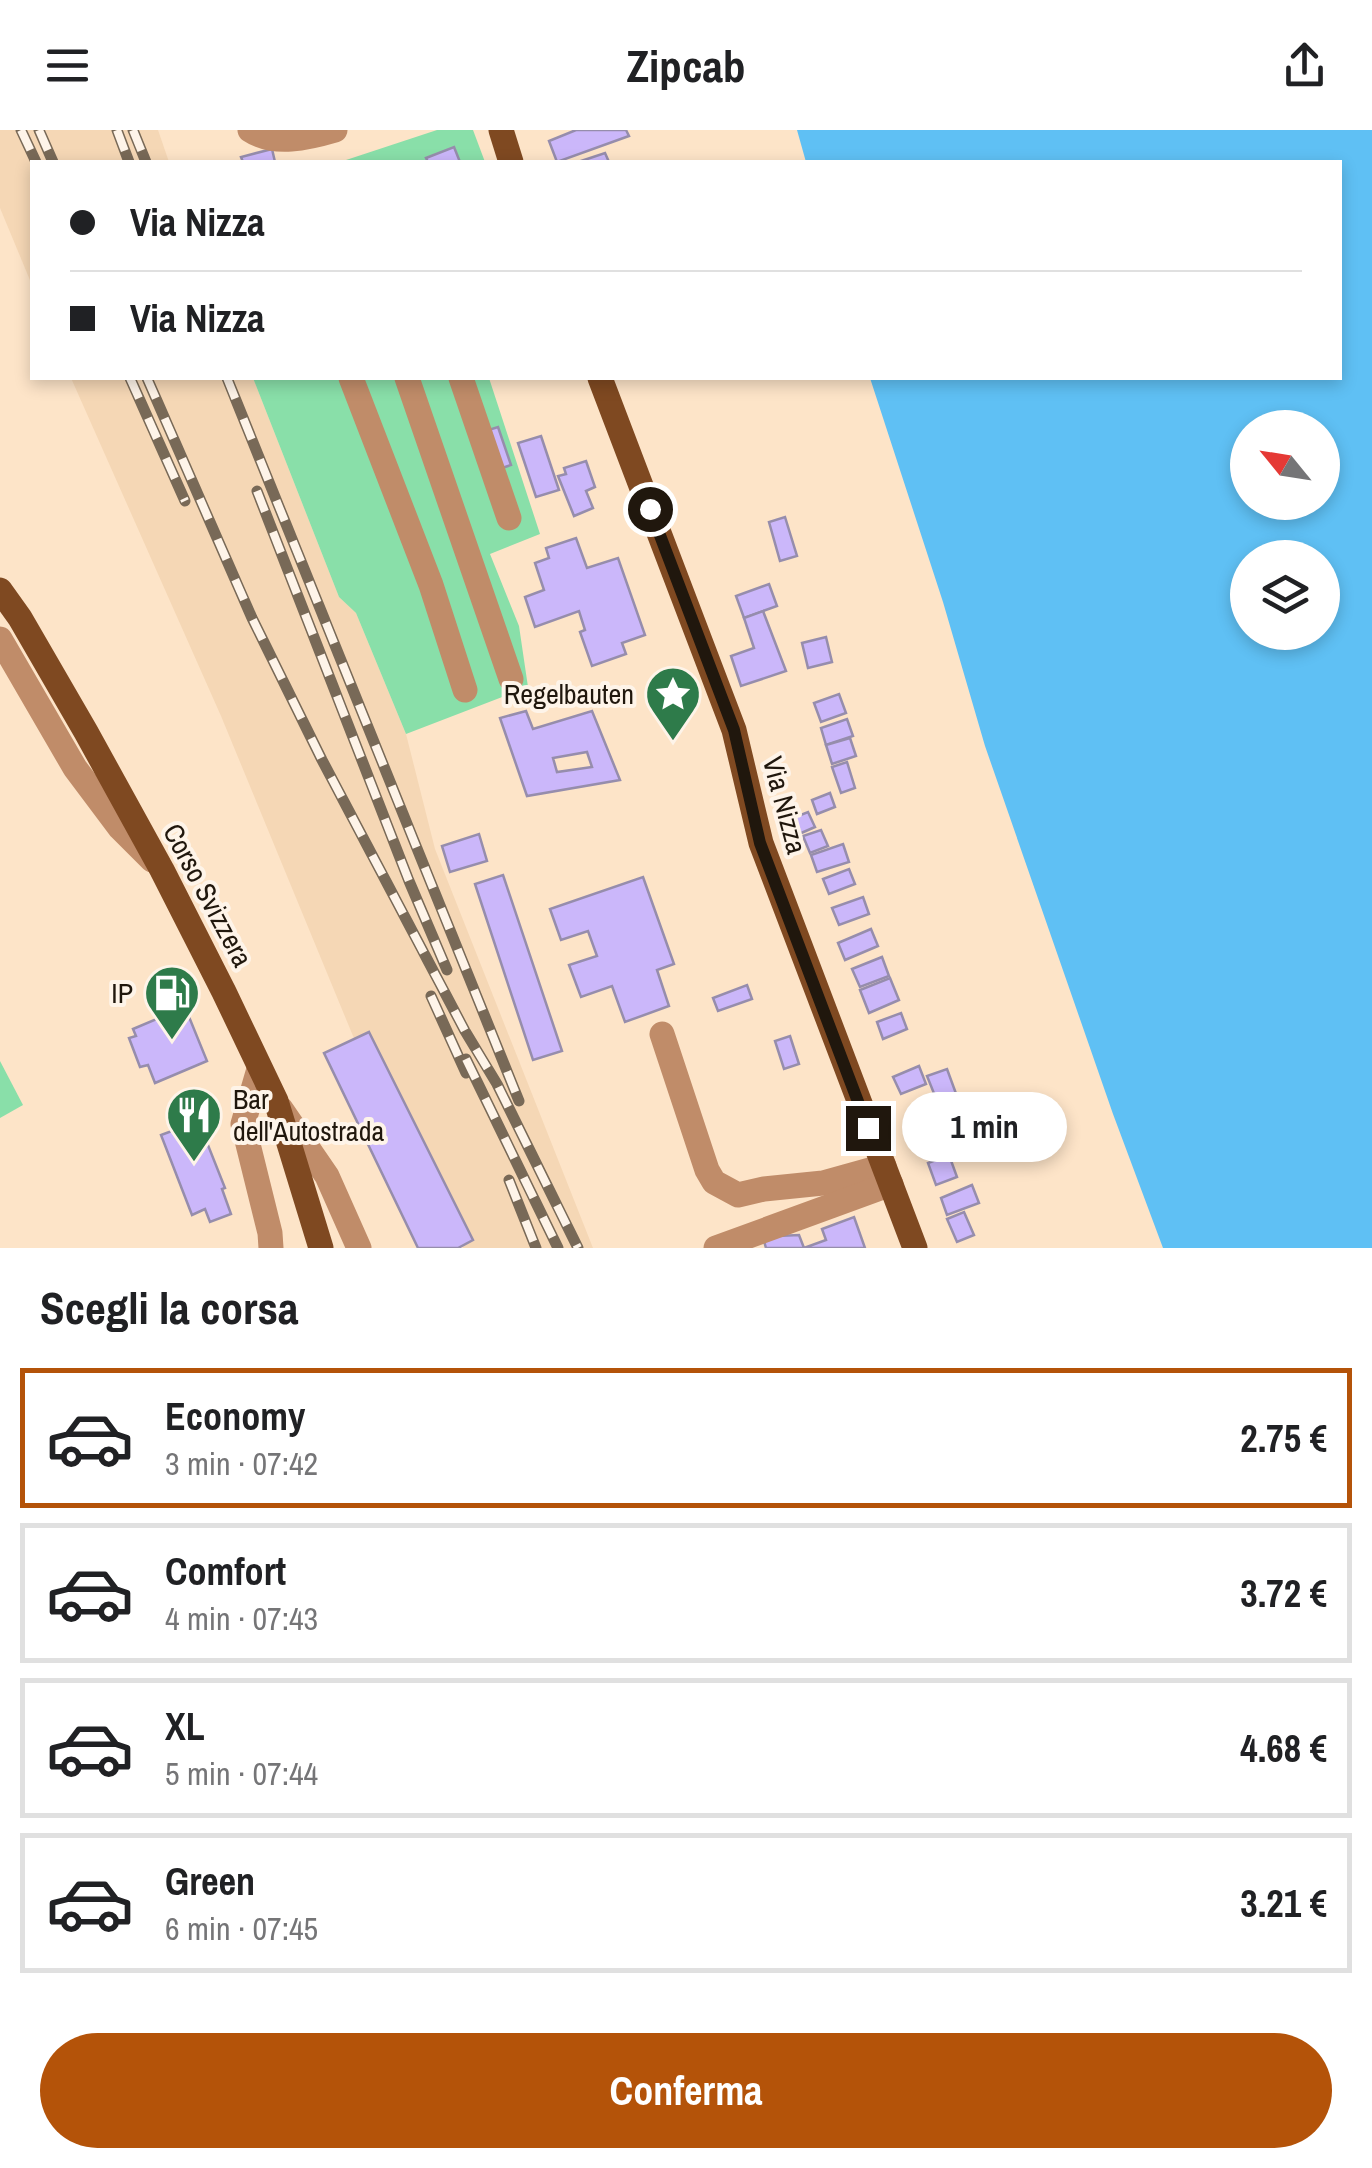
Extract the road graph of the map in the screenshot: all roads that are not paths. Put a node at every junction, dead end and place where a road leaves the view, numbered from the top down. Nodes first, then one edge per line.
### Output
1 (250, 130) edge
2 (334, 130) edge
3 (500, 130) edge
4 (510, 160) edge
5 (352, 380) edge
6 (408, 380) edge
7 (462, 380) edge
8 (601, 380) edge
9 (509, 518) dead end
10 (0, 590) edge
11 (0, 638) edge
12 (511, 679) dead end
13 (466, 690) dead end
14 (162, 870) junction
15 (662, 1034) dead end
16 (259, 1069) junction
17 (276, 1101) junction
18 (888, 1175) junction
19 (728, 1246) edge
20 (271, 1248) edge
21 (321, 1248) edge
22 (359, 1248) edge
23 (915, 1248) edge

1 - 2 street
3 - 4 main road
5 - 13 street
6 - 12 street
7 - 9 street
8 - 18 main road, Via Nizza
10 - 14 main road, Corso Svizzera
11 - 14 street
14 - 16 main road, Corso Svizzera
15 - 18 street
16 - 17 main road, Corso Svizzera
16 - 20 street
17 - 21 main road, Corso Svizzera
17 - 22 street
18 - 19 street
18 - 23 main road, Via Nizza

